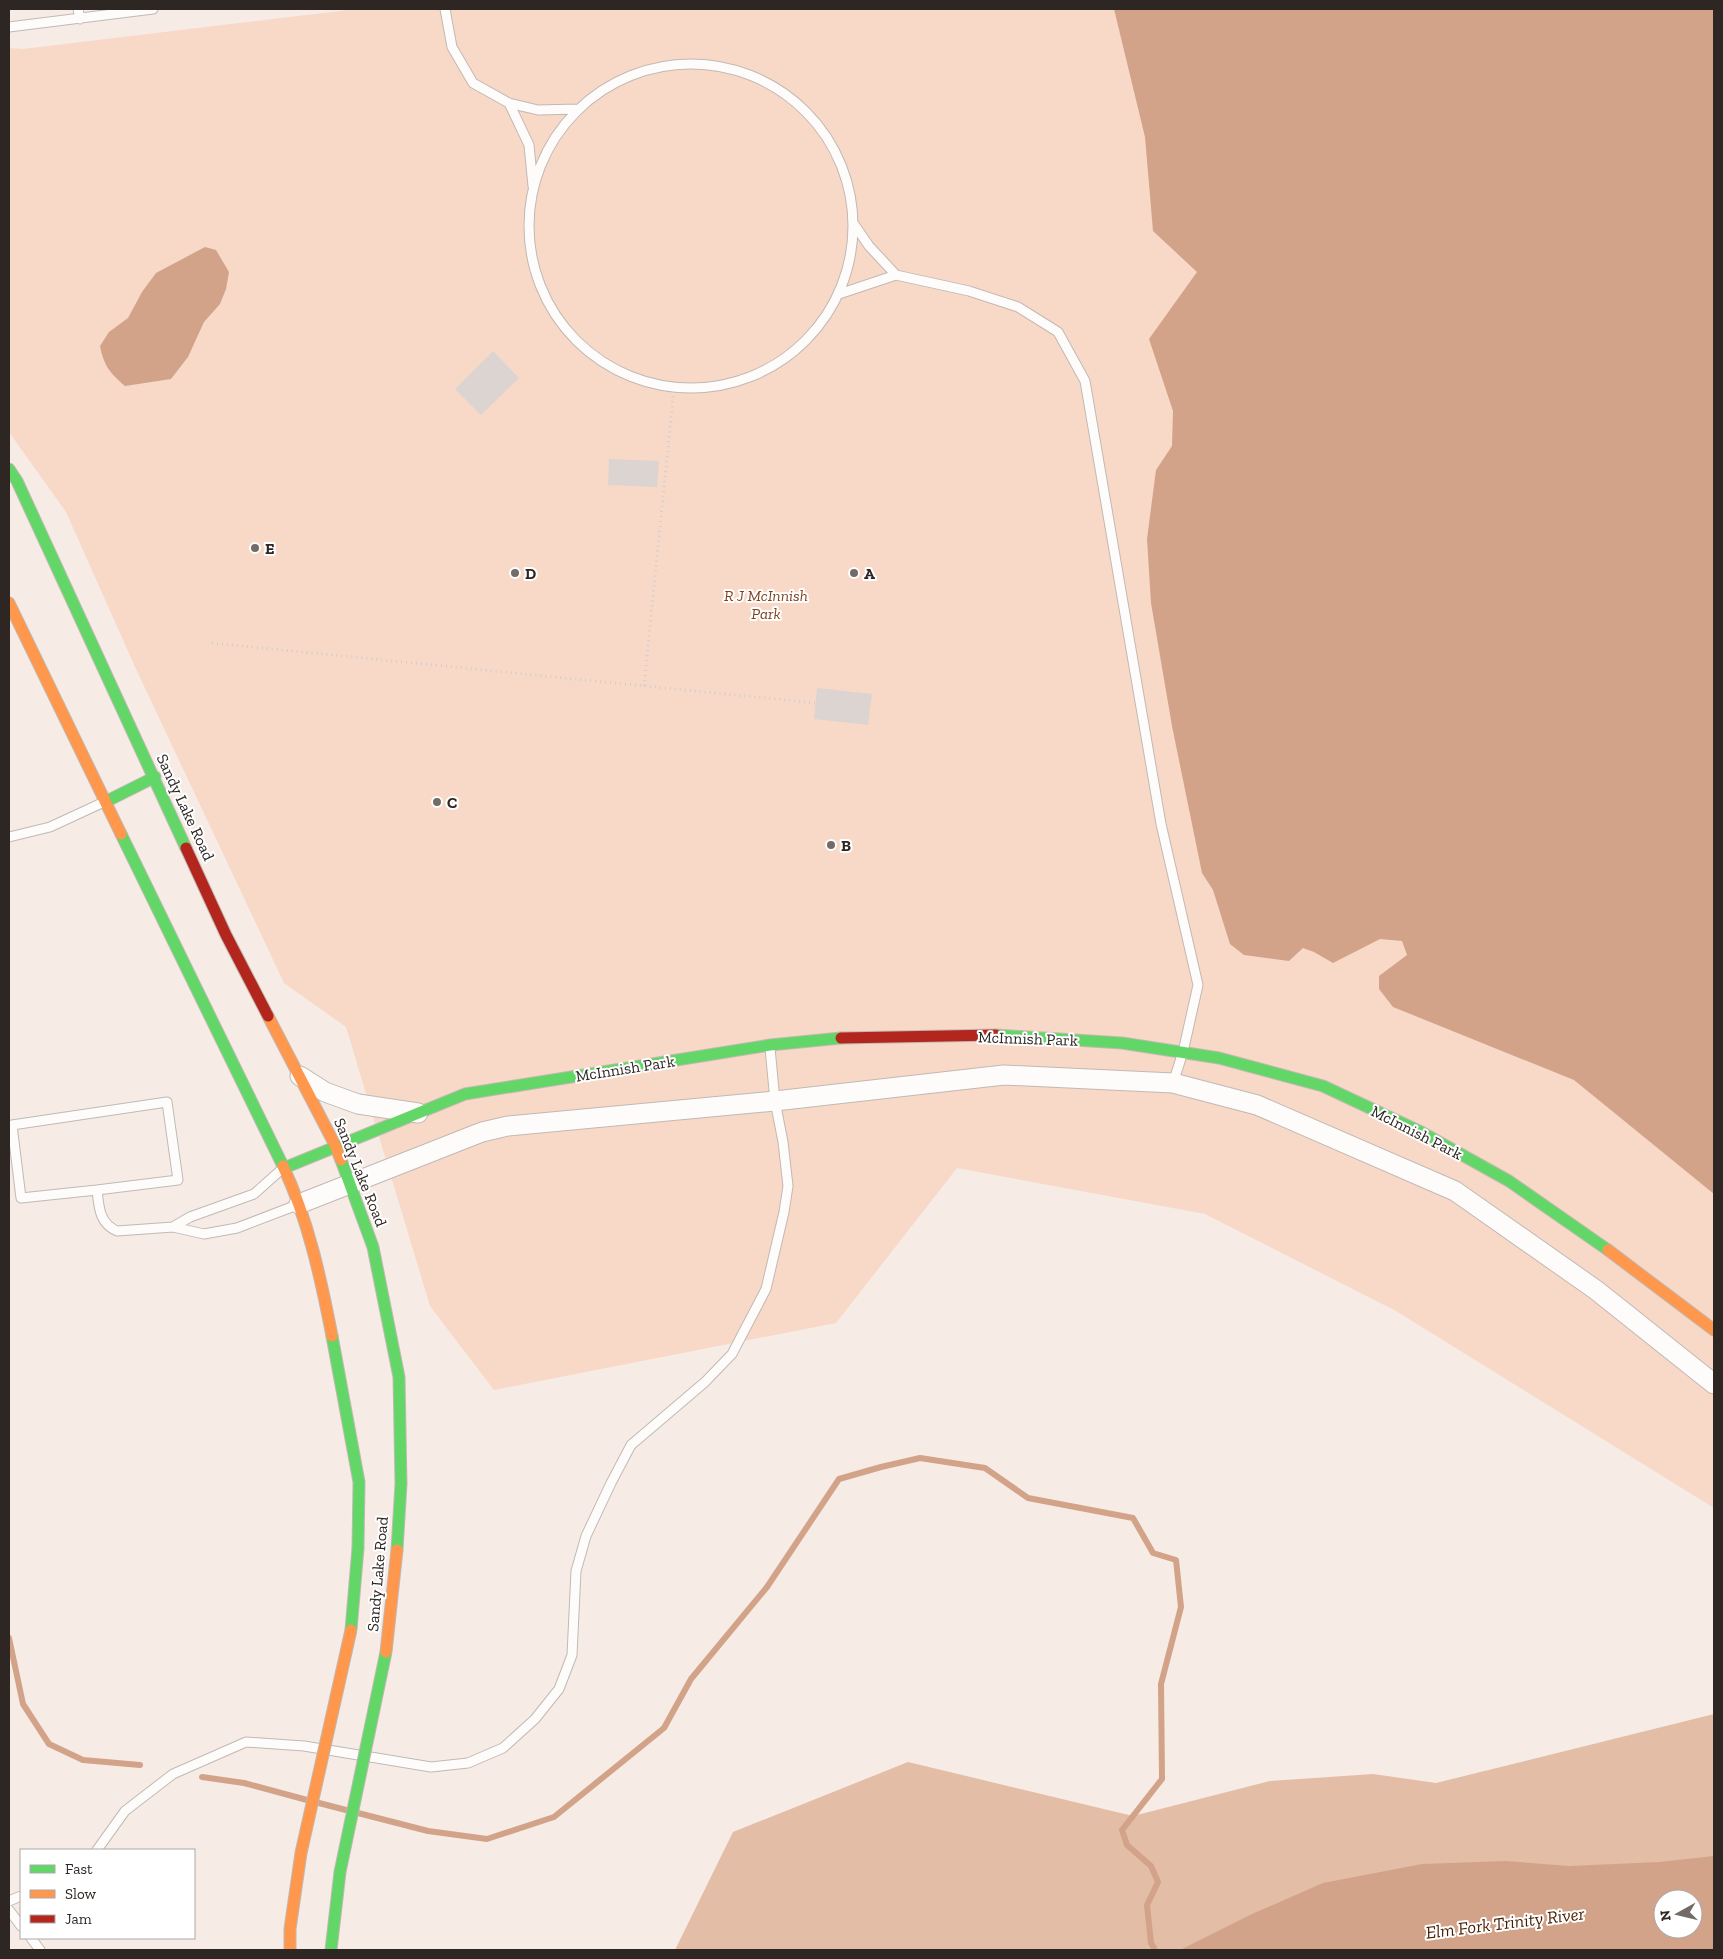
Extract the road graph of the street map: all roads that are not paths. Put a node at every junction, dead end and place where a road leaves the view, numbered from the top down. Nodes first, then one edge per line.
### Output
1 (78, 9) edge
2 (153, 9) edge
3 (445, 9) edge
4 (80, 19) junction
5 (9, 27) edge
6 (509, 103) junction
7 (578, 109) junction
8 (533, 188) junction
9 (854, 224) junction
10 (896, 274) junction
11 (839, 294) junction
12 (9, 469) edge
13 (13, 484) edge
14 (9, 603) edge
15 (154, 777) junction
16 (106, 801) junction
17 (9, 837) edge
18 (770, 1045) junction
19 (1183, 1052) junction
20 (300, 1076) junction
21 (1172, 1083) junction
22 (775, 1101) junction
23 (418, 1113) junction
24 (335, 1145) junction
25 (284, 1168) junction
26 (350, 1184) junction
27 (97, 1190) junction
28 (299, 1204) junction
29 (173, 1228) junction
30 (1714, 1330) edge
31 (1714, 1384) edge
32 (99, 1849) edge
33 (9, 1910) edge
34 (20, 1925) edge
35 (32, 1939) edge
36 (40, 1950) edge
37 (290, 1950) edge
38 (331, 1950) edge

1 - 4 lane
2 - 4 lane
3 - 6 lane
4 - 5 lane
6 - 7 lane
6 - 8 lane
7 - 8 lane
7 - 9 lane
8 - 11 lane
9 - 10 lane
9 - 11 lane
10 - 11 lane
10 - 19 lane
12 - 13 main road, Sandy Lake Road
13 - 15 main road, Sandy Lake Road
14 - 16 main road, Sandy Lake Road
15 - 16 main road
15 - 20 main road, Sandy Lake Road
16 - 17 lane
16 - 25 main road, Sandy Lake Road
18 - 19 main road, McInnish Park
18 - 22 lane
18 - 23 main road, McInnish Park
19 - 21 lane
19 - 30 main road, McInnish Park
20 - 23 street
20 - 24 main road, Sandy Lake Road
21 - 22 street
21 - 31 street
22 - 26 street
22 - 32 lane
23 - 24 main road, McInnish Park
24 - 25 main road, McInnish Park
24 - 26 main road, Sandy Lake Road
25 - 28 main road, Sandy Lake Road
25 - 29 lane
26 - 28 street
26 - 38 main road, Sandy Lake Road, bridge
27 - 27 lane
27 - 29 lane
28 - 29 lane
28 - 37 main road, Sandy Lake Road, bridge
33 - 34 lane
35 - 36 lane

